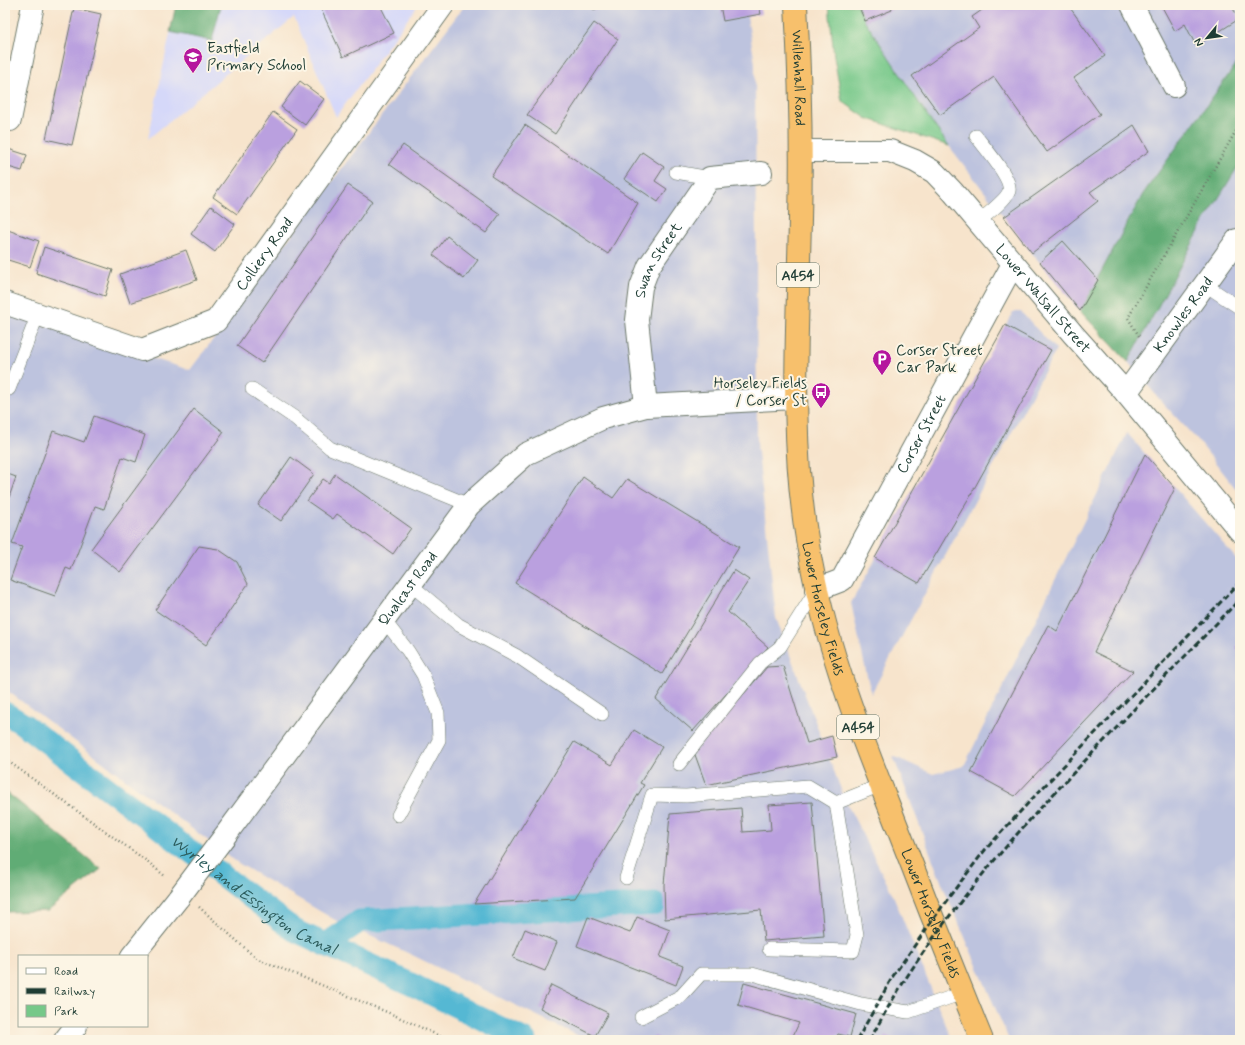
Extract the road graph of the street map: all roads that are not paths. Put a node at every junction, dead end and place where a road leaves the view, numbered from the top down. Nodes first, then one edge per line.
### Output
1 (33, 5) edge
2 (444, 5) edge
3 (796, 5) edge
4 (1132, 5) edge
5 (1174, 86) dead end
6 (10, 120) dead end
7 (976, 136) dead end
8 (801, 151) junction
9 (676, 172) dead end
10 (761, 173) dead end
11 (710, 178) junction
12 (978, 222) junction
13 (1238, 238) edge
14 (1013, 264) junction
15 (1204, 284) junction
16 (5, 303) edge
17 (1240, 308) edge
18 (38, 314) junction
19 (9, 389) dead end
20 (252, 389) dead end
21 (1126, 393) junction
22 (795, 398) junction
23 (646, 406) junction
24 (469, 505) junction
25 (1240, 531) edge
26 (410, 584) junction
27 (816, 590) junction
28 (384, 620) junction
29 (602, 714) dead end
30 (679, 764) dead end
31 (881, 785) junction
32 (836, 803) junction
33 (398, 815) dead end
34 (626, 878) dead end
35 (769, 949) dead end
36 (133, 955) edge
37 (963, 993) junction
38 (641, 1017) dead end
39 (75, 1027) edge
40 (65, 1040) edge
41 (982, 1040) edge

1 - 6 street
2 - 18 street, Colliery Road
3 - 8 highway, Willenhall Road / A454
4 - 5 street
7 - 12 lane
8 - 12 street, Lower Walsall Street
8 - 22 highway, Lower Horseley Fields / A454
9 - 11 lane
10 - 11 street
11 - 23 street, Swan Street
12 - 14 street, Lower Walsall Street
13 - 15 street, Knowles Road
14 - 21 street, Lower Walsall Street
14 - 27 street, Corser Street
15 - 17 lane
15 - 21 street, Knowles Road
16 - 18 street, Colliery Road
18 - 19 lane
20 - 24 lane
21 - 25 street, Lower Walsall Street
22 - 23 street, Qualcast Road
22 - 27 highway, Lower Horseley Fields / A454
23 - 24 street, Qualcast Road
24 - 26 street, Qualcast Road
26 - 28 street, Qualcast Road
26 - 29 lane
27 - 30 lane
27 - 31 highway, Lower Horseley Fields / A454
28 - 33 lane
28 - 36 street, Qualcast Road, bridge
31 - 32 lane
31 - 37 highway, Lower Horseley Fields / A454
32 - 34 lane
32 - 35 lane
37 - 38 lane
37 - 41 highway, Lower Horseley Fields / A454
39 - 40 street

